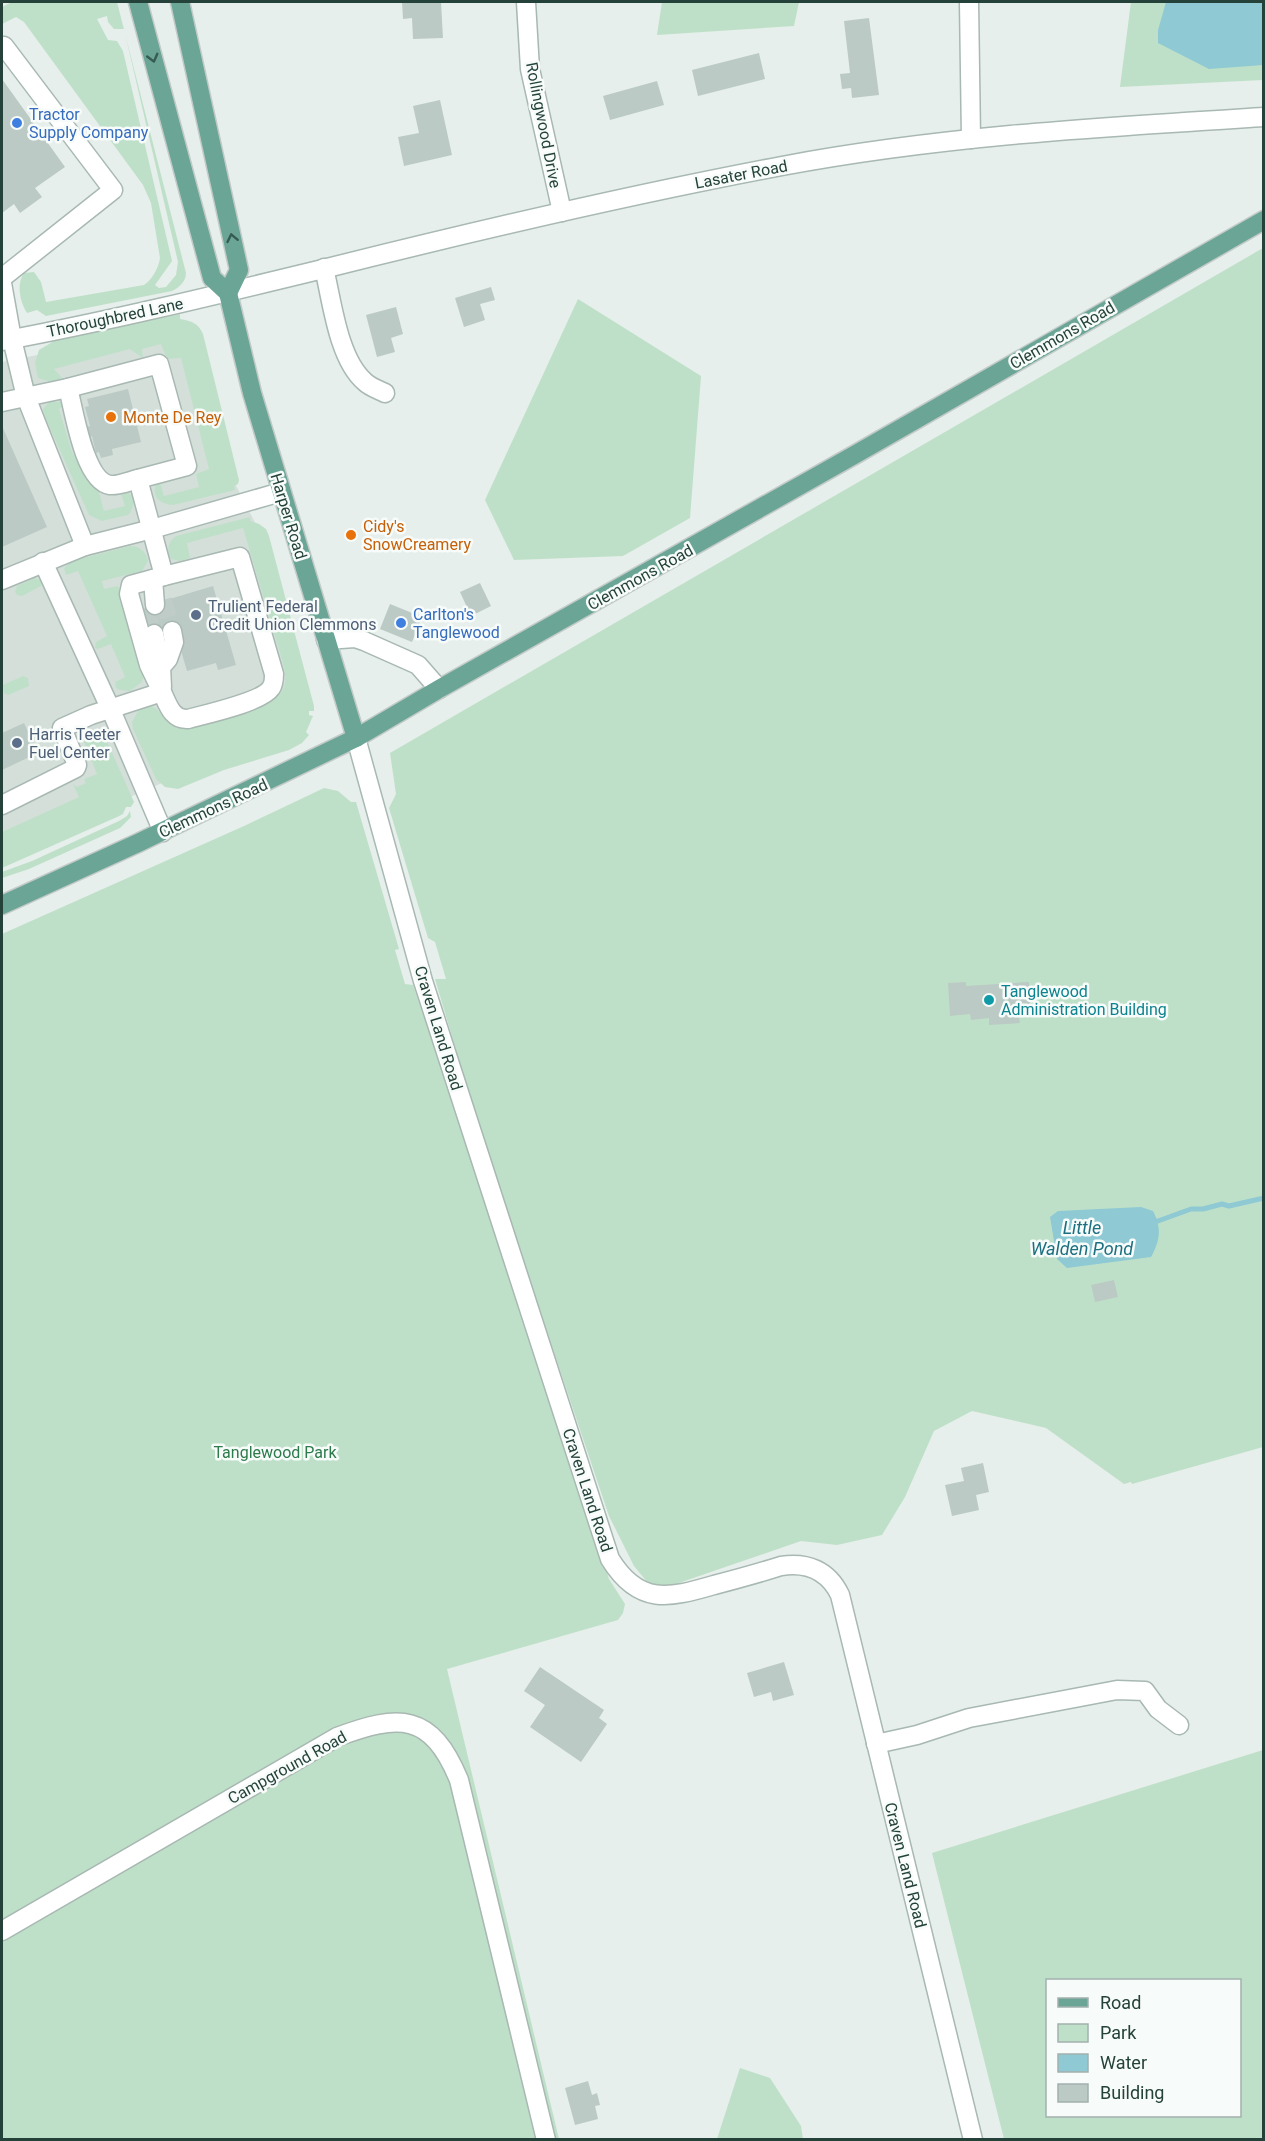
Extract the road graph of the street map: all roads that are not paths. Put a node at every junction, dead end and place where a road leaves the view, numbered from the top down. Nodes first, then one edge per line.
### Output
1 (138, 2) edge
2 (180, 2) edge
3 (526, 2) edge
4 (969, 2) edge
5 (2, 47) edge
6 (1263, 117) edge
7 (971, 139) junction
8 (562, 212) junction
9 (1263, 220) edge
10 (324, 268) junction
11 (2, 278) edge
12 (2, 283) edge
13 (228, 292) junction
14 (7, 340) edge
15 (68, 388) junction
16 (385, 393) dead end
17 (26, 398) junction
18 (2, 402) edge
19 (138, 479) junction
20 (281, 492) junction
21 (152, 529) junction
22 (85, 546) junction
23 (43, 562) junction
24 (156, 578) junction
25 (2, 580) edge
26 (154, 604) tunnel mouth
27 (163, 632) tunnel mouth
28 (326, 640) junction
29 (439, 689) junction
30 (162, 692) junction
31 (111, 710) junction
32 (356, 738) junction
33 (2, 805) edge
34 (162, 832) junction
35 (2, 905) edge
36 (1179, 1725) dead end
37 (876, 1744) junction
38 (2, 1931) edge
39 (546, 2139) edge
40 (973, 2139) edge

1 -> 13 main road, Harper Road
13 -> 2 main road
3 - 8 street, Rollingwood Drive
4 - 7 street
5 - 11 street
6 - 7 street, Lasater Road
7 - 8 street, Lasater Road
8 - 10 street, Lasater Road
9 - 29 main road, Clemmons Road
10 - 13 street, Lasater Road
10 - 16 street
12 - 14 street
13 - 14 street, Thoroughbred Lane
13 - 20 main road, Harper Road
14 - 17 street
15 - 17 street
15 - 19 street
15 - 19 street
17 - 18 street
17 - 22 street
19 - 21 street
20 - 21 street
20 - 28 main road, Harper Road
21 - 22 street
21 - 24 street
22 - 23 street
23 - 25 street
23 - 31 street
24 - 26 street
24 - 30 street
24 - 30 street
27 - 30 street
28 - 29 street
28 - 32 main road, Harper Road
29 - 32 main road, Clemmons Road
30 - 31 street
31 - 33 street
31 - 34 street
32 - 34 main road, Clemmons Road
32 - 37 street, Craven Land Road
34 - 35 main road, Clemmons Road
36 - 37 street
37 - 40 street, Craven Land Road
38 - 39 street, Campground Road

